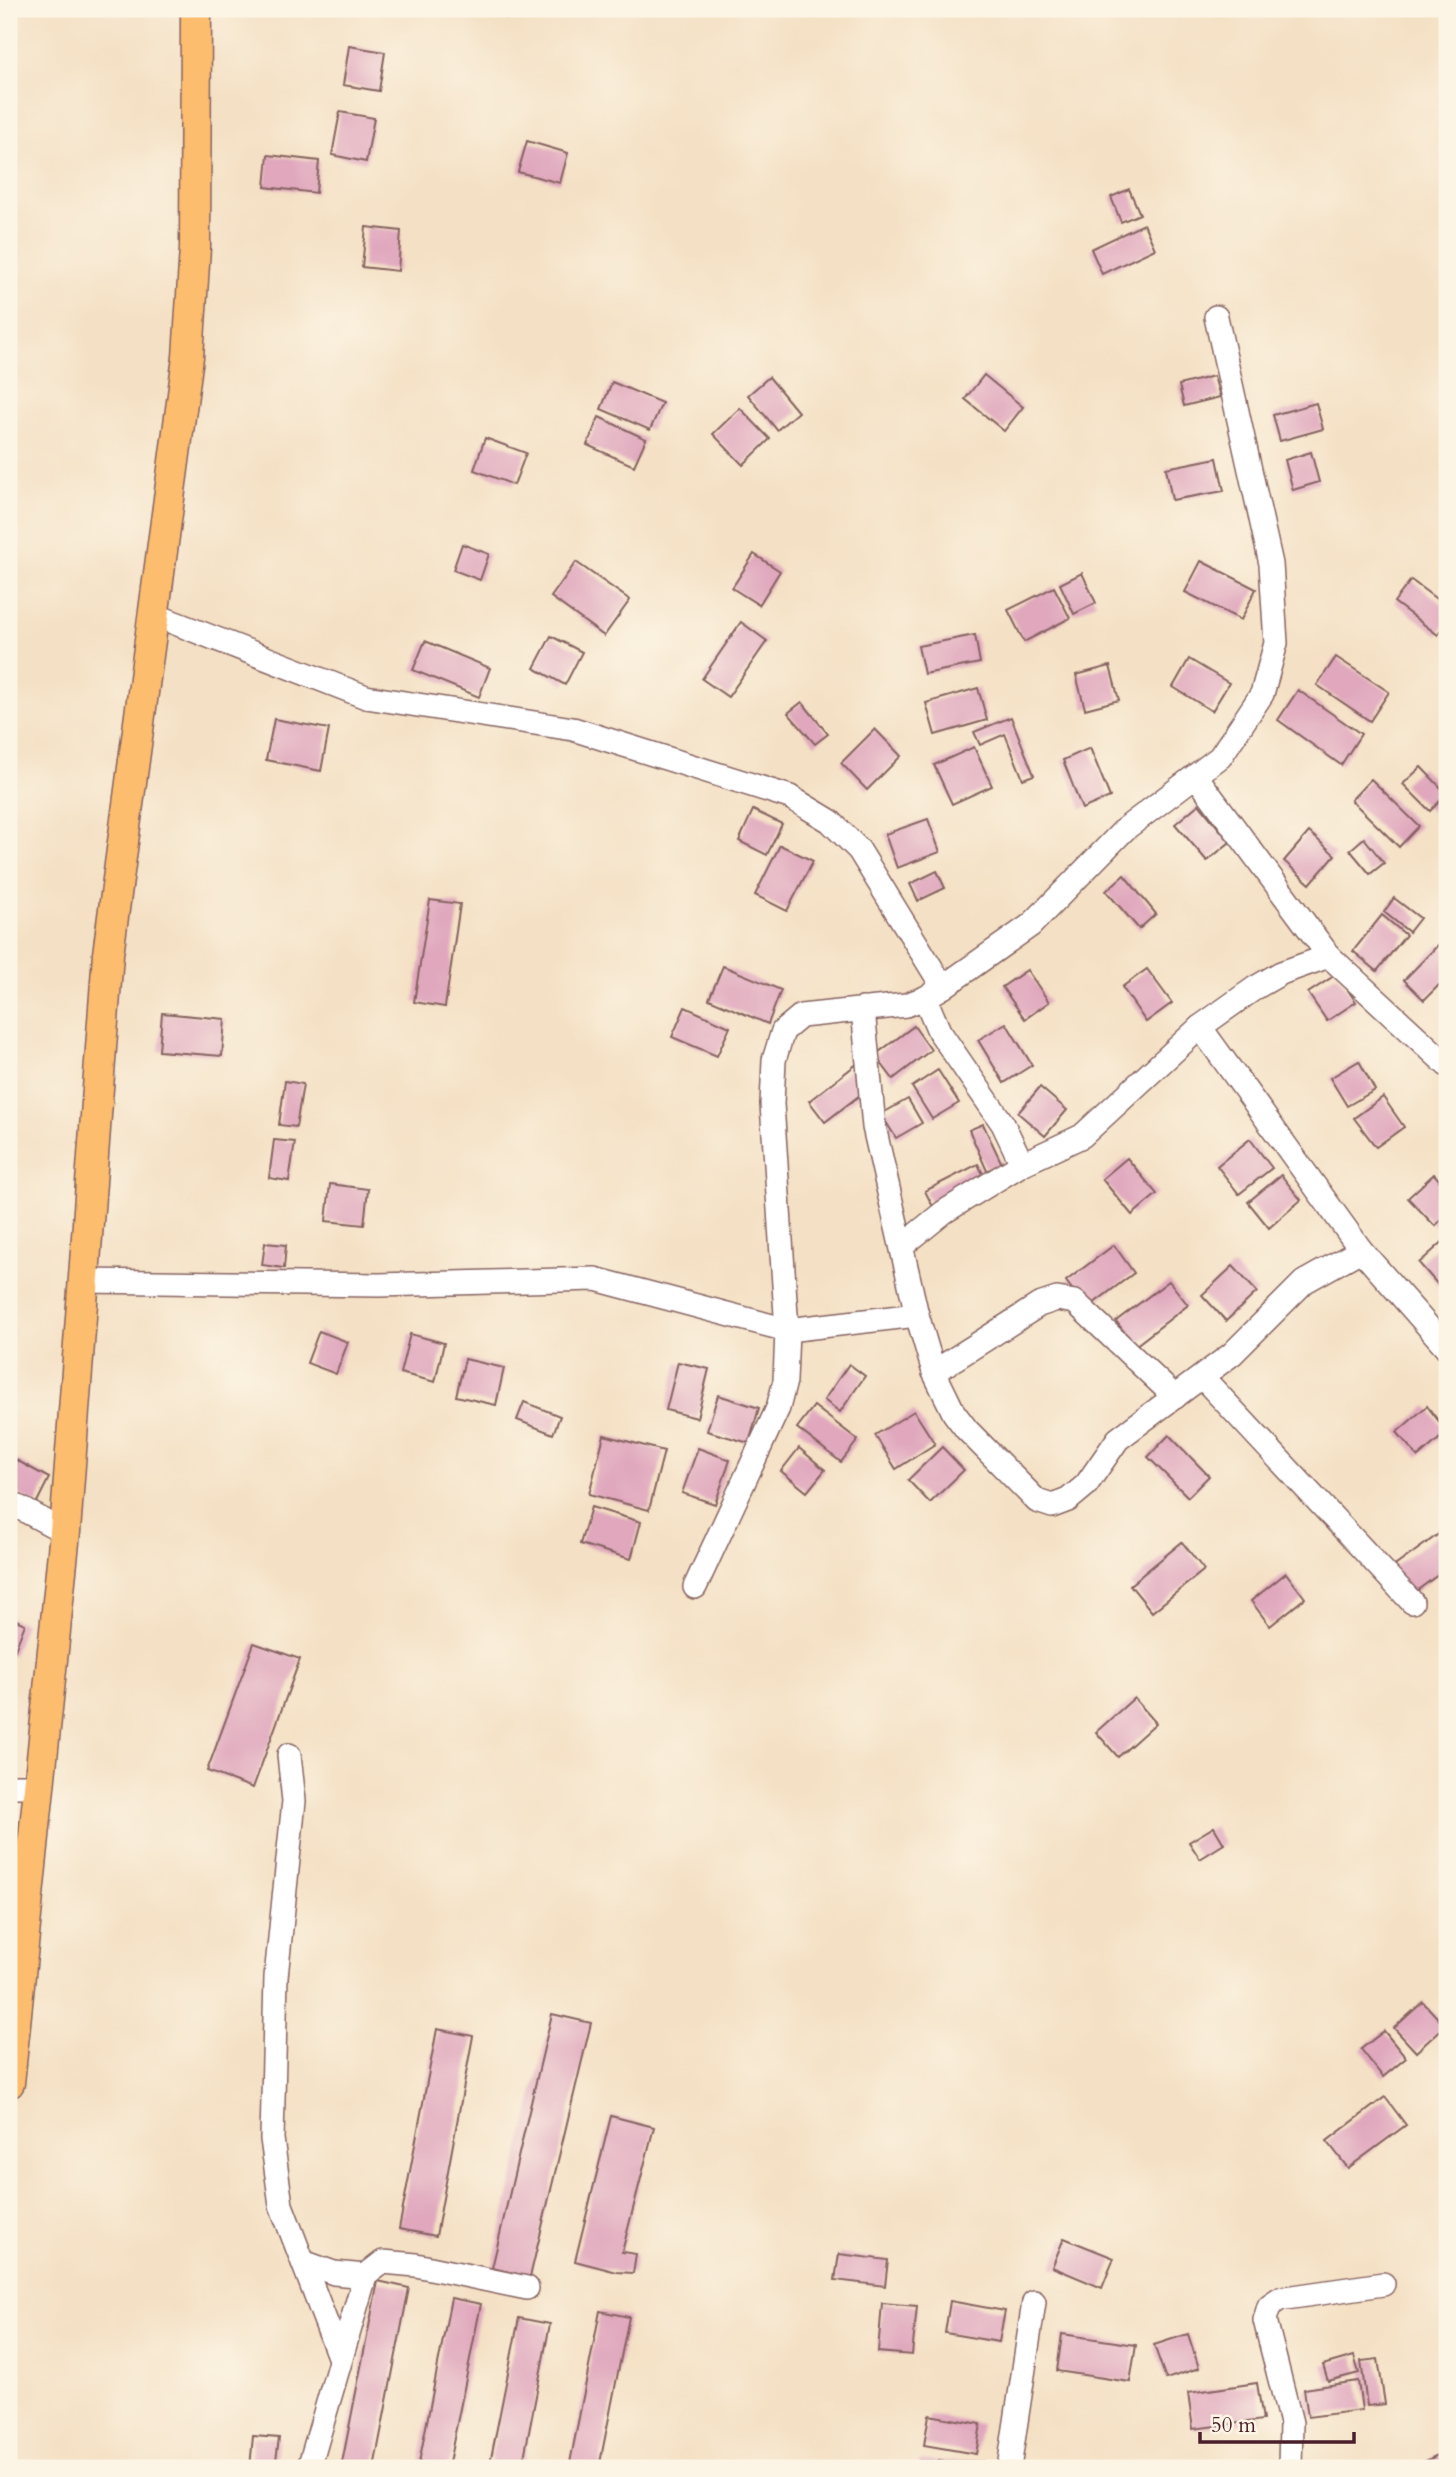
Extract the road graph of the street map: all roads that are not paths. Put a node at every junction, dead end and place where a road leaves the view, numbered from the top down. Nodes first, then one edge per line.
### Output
1 (197, 9) edge
2 (1216, 317) dead end
3 (152, 614) junction
4 (1196, 776) junction
5 (1329, 956) junction
6 (934, 993) junction
7 (863, 1009) junction
8 (1200, 1027) junction
9 (1447, 1065) edge
10 (1022, 1164) junction
11 (902, 1246) junction
12 (1361, 1250) junction
13 (84, 1281) junction
14 (917, 1315) junction
15 (787, 1330) junction
16 (1447, 1348) edge
17 (934, 1372) junction
18 (1203, 1378) junction
19 (1175, 1397) junction
20 (9, 1502) edge
21 (65, 1532) junction
22 (695, 1587) dead end
23 (1412, 1602) dead end
24 (289, 1755) dead end
25 (9, 1786) edge
26 (39, 1787) junction
27 (11, 2029) edge
28 (9, 2082) edge
29 (303, 2262) junction
30 (365, 2276) junction
31 (1383, 2284) dead end
32 (527, 2288) dead end
33 (1034, 2301) dead end
34 (340, 2359) junction
35 (309, 2468) edge
36 (1009, 2468) edge
37 (1290, 2468) edge

1 - 3 main road
2 - 4 street
3 - 6 street
3 - 13 main road
4 - 5 street
4 - 6 street
5 - 8 street
5 - 9 street
6 - 7 street
6 - 10 street
7 - 11 street
7 - 15 street
8 - 10 street
8 - 12 street
10 - 11 street
11 - 14 street
12 - 16 street
12 - 18 street
13 - 15 street
13 - 21 main road
14 - 15 street
14 - 17 street
15 - 22 street
17 - 19 street
17 - 19 street
18 - 19 street
18 - 23 street
20 - 21 street
21 - 26 main road
24 - 29 street
25 - 26 street
26 - 27 main road
27 - 28 main road
29 - 30 street
29 - 34 street
30 - 32 street
30 - 34 street
31 - 37 street
33 - 36 street
34 - 35 street

